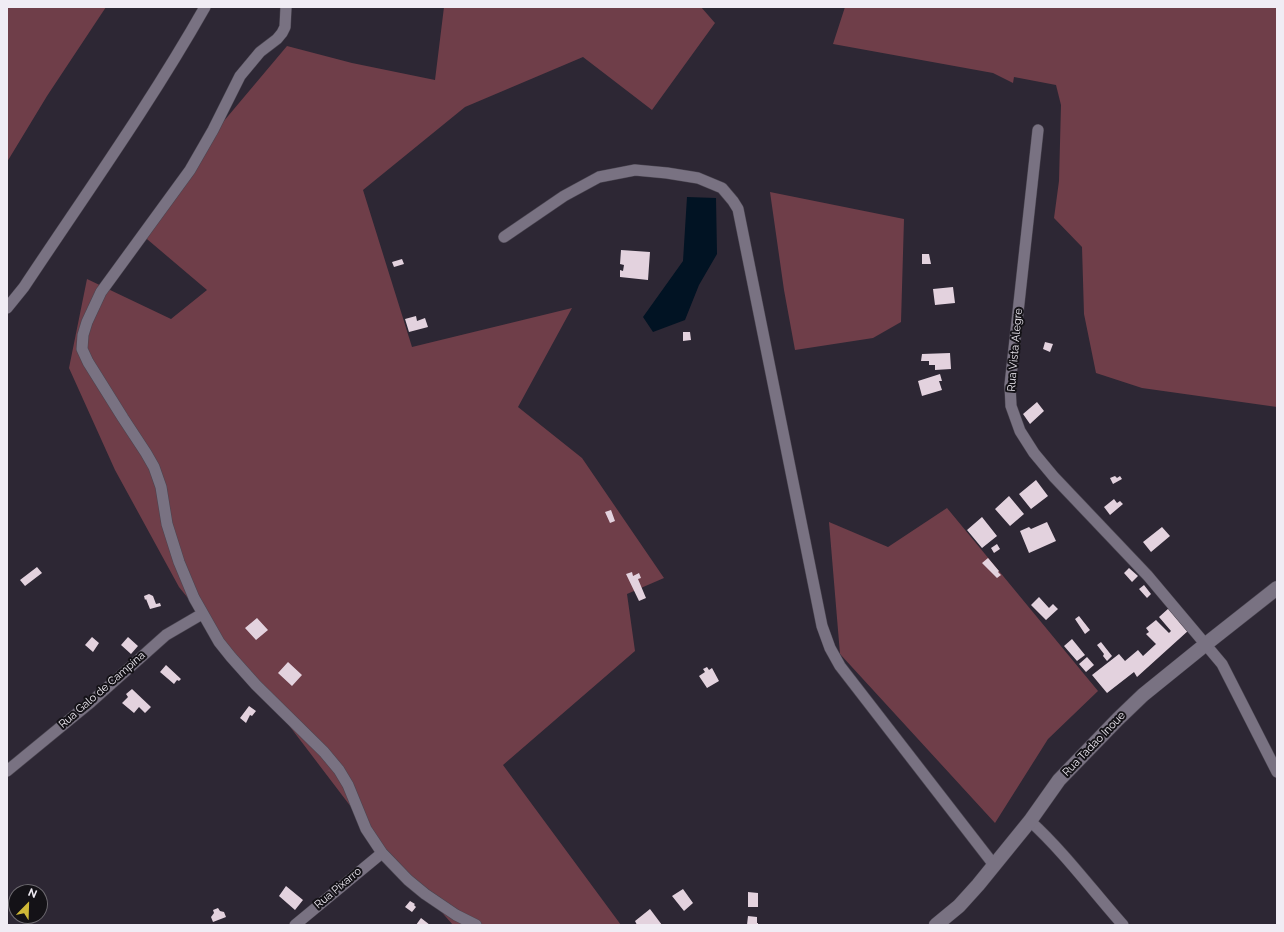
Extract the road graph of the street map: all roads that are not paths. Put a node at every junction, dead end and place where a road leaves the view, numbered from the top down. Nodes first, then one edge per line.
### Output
1 (205, 7) edge
2 (286, 7) edge
3 (1038, 130) dead end
4 (504, 237) dead end
5 (7, 308) edge
6 (1277, 588) edge
7 (202, 614) junction
8 (1206, 644) junction
9 (7, 771) edge
10 (1277, 772) edge
11 (1030, 821) junction
12 (382, 853) junction
13 (994, 865) junction
14 (295, 925) edge
15 (476, 925) edge
16 (936, 925) edge
17 (1123, 925) edge

1 - 5 street
2 - 7 street
3 - 8 street, Rua Vista Alegre
4 - 13 street
6 - 8 street, Rua Tadao Inoue
7 - 9 street, Rua Galo de Campina
7 - 12 street
8 - 10 street, Rua Vista Alegre
8 - 11 street, Rua Tadao Inoue
11 - 13 street, Rua Tadao Inoue
11 - 17 street
12 - 14 street, Rua Pixarro
12 - 15 street
13 - 16 street, Rua Tadao Inoue

